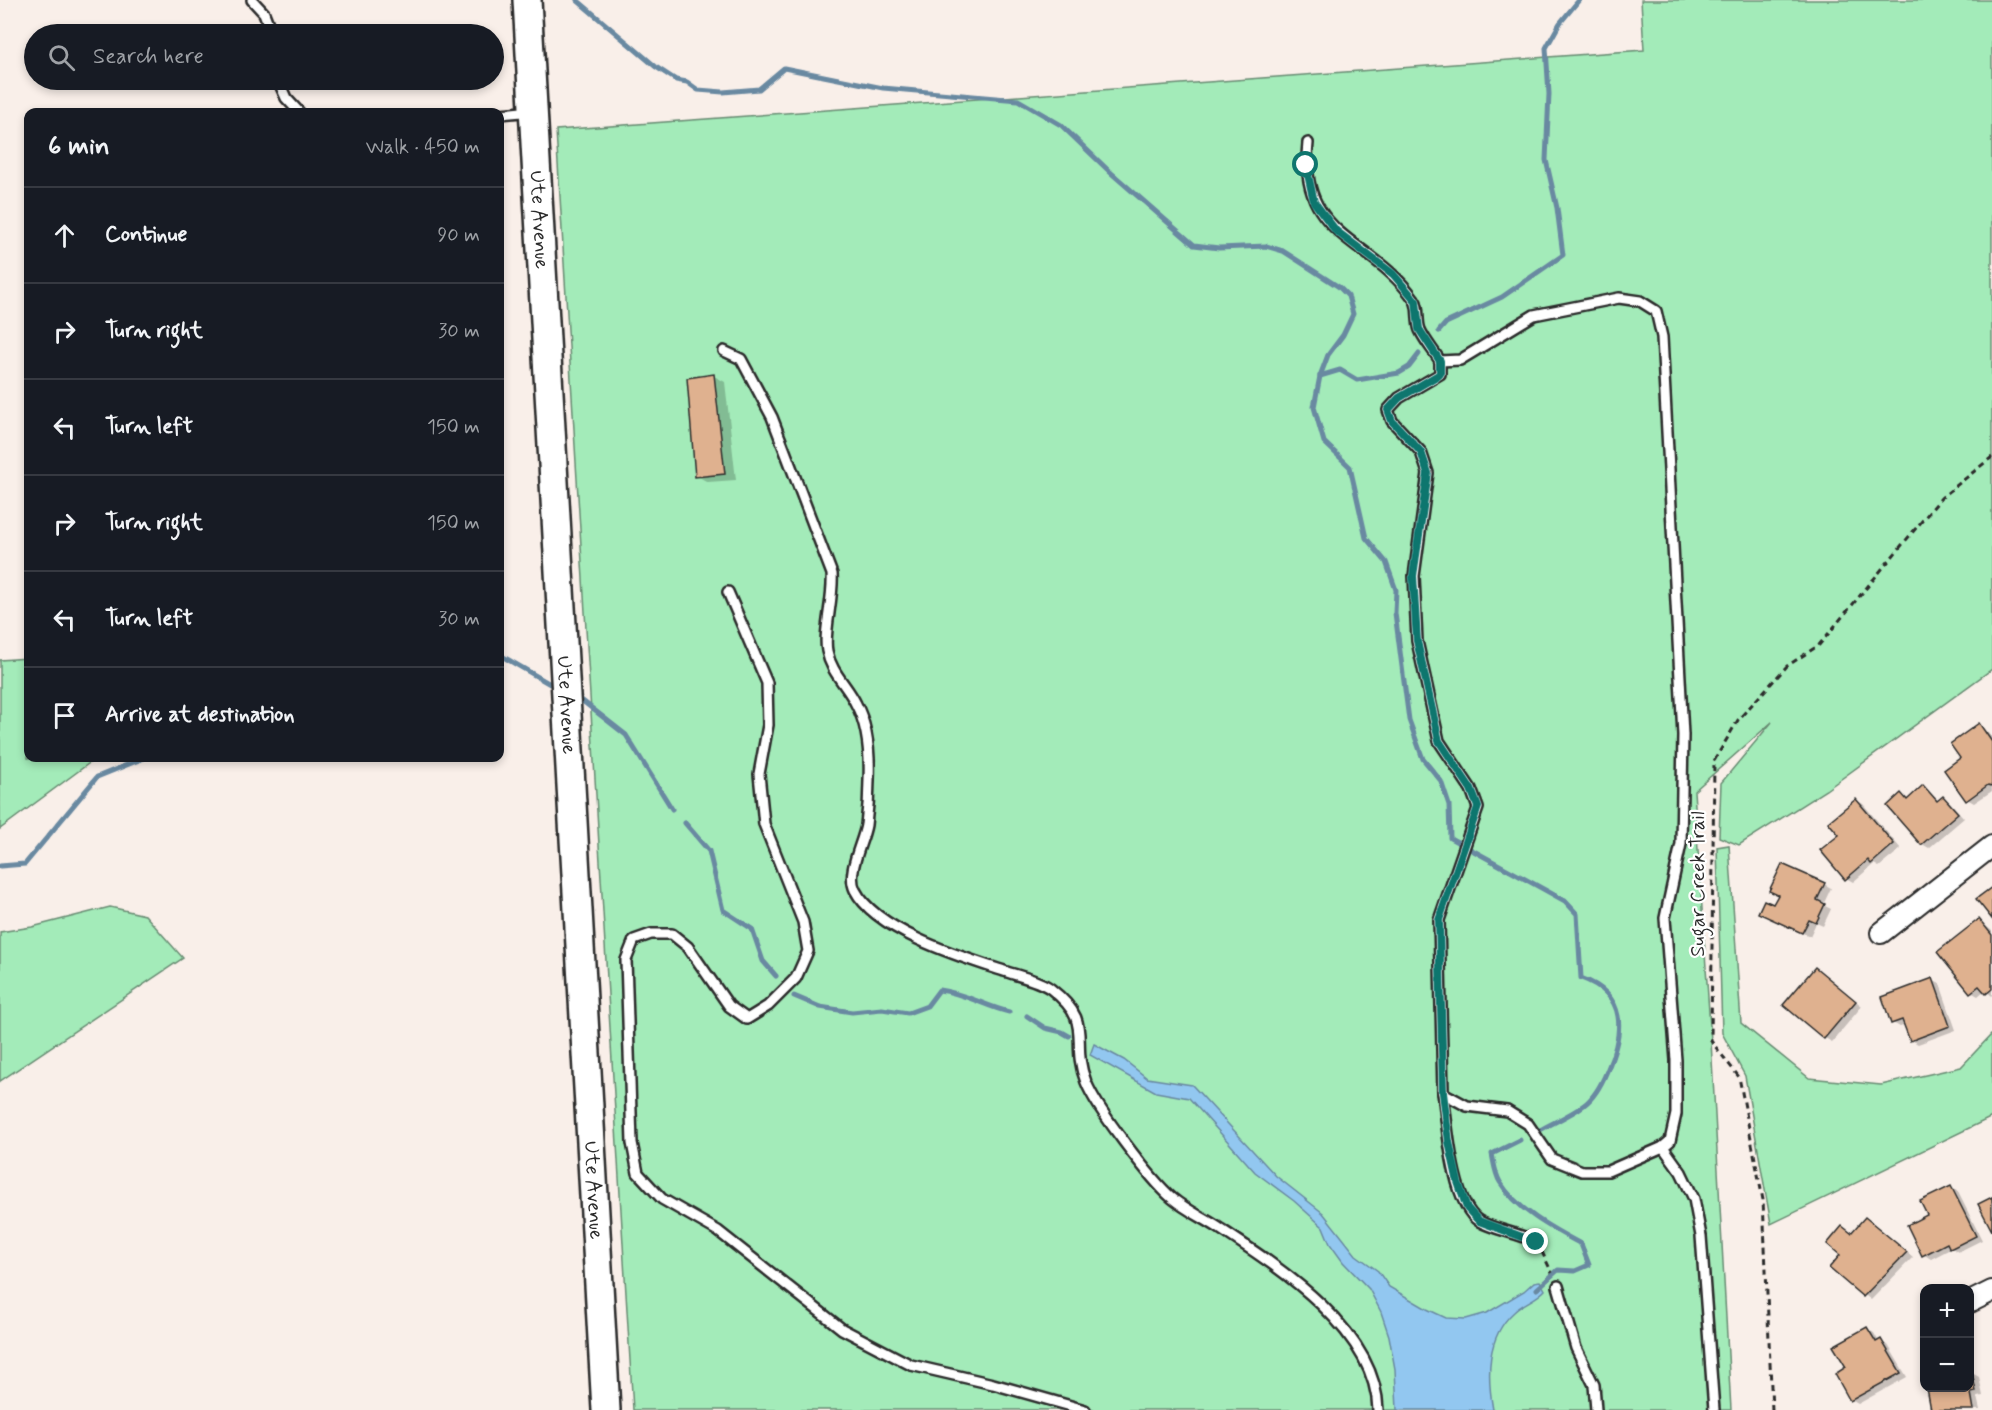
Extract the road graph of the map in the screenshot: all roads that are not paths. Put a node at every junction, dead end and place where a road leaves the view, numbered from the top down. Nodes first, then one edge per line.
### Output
1 (252, 0) edge
2 (527, 0) edge
3 (268, 24) edge
4 (282, 90) edge
5 (295, 108) edge
6 (534, 111) junction
7 (504, 114) edge
8 (1308, 143) dead end
9 (724, 351) dead end
10 (1440, 361) junction
11 (728, 592) dead end
12 (1992, 846) edge
13 (1881, 933) dead end
14 (1443, 1093) junction
15 (1663, 1147) junction
16 (1536, 1242) road end
17 (1558, 1286) road end
18 (1992, 1292) edge
19 (1974, 1300) edge
20 (606, 1410) edge
21 (1085, 1410) edge
22 (1378, 1410) edge
23 (1596, 1410) edge
24 (1714, 1410) edge

1 - 3 lane
2 - 6 main road, Ute Avenue
4 - 5 lane
6 - 7 lane
6 - 20 main road, Ute Avenue
8 - 10 lane
9 - 22 lane
10 - 14 lane
10 - 15 lane
11 - 21 lane
12 - 13 street
14 - 15 lane
14 - 16 lane
15 - 24 lane
17 - 23 lane
18 - 19 street

